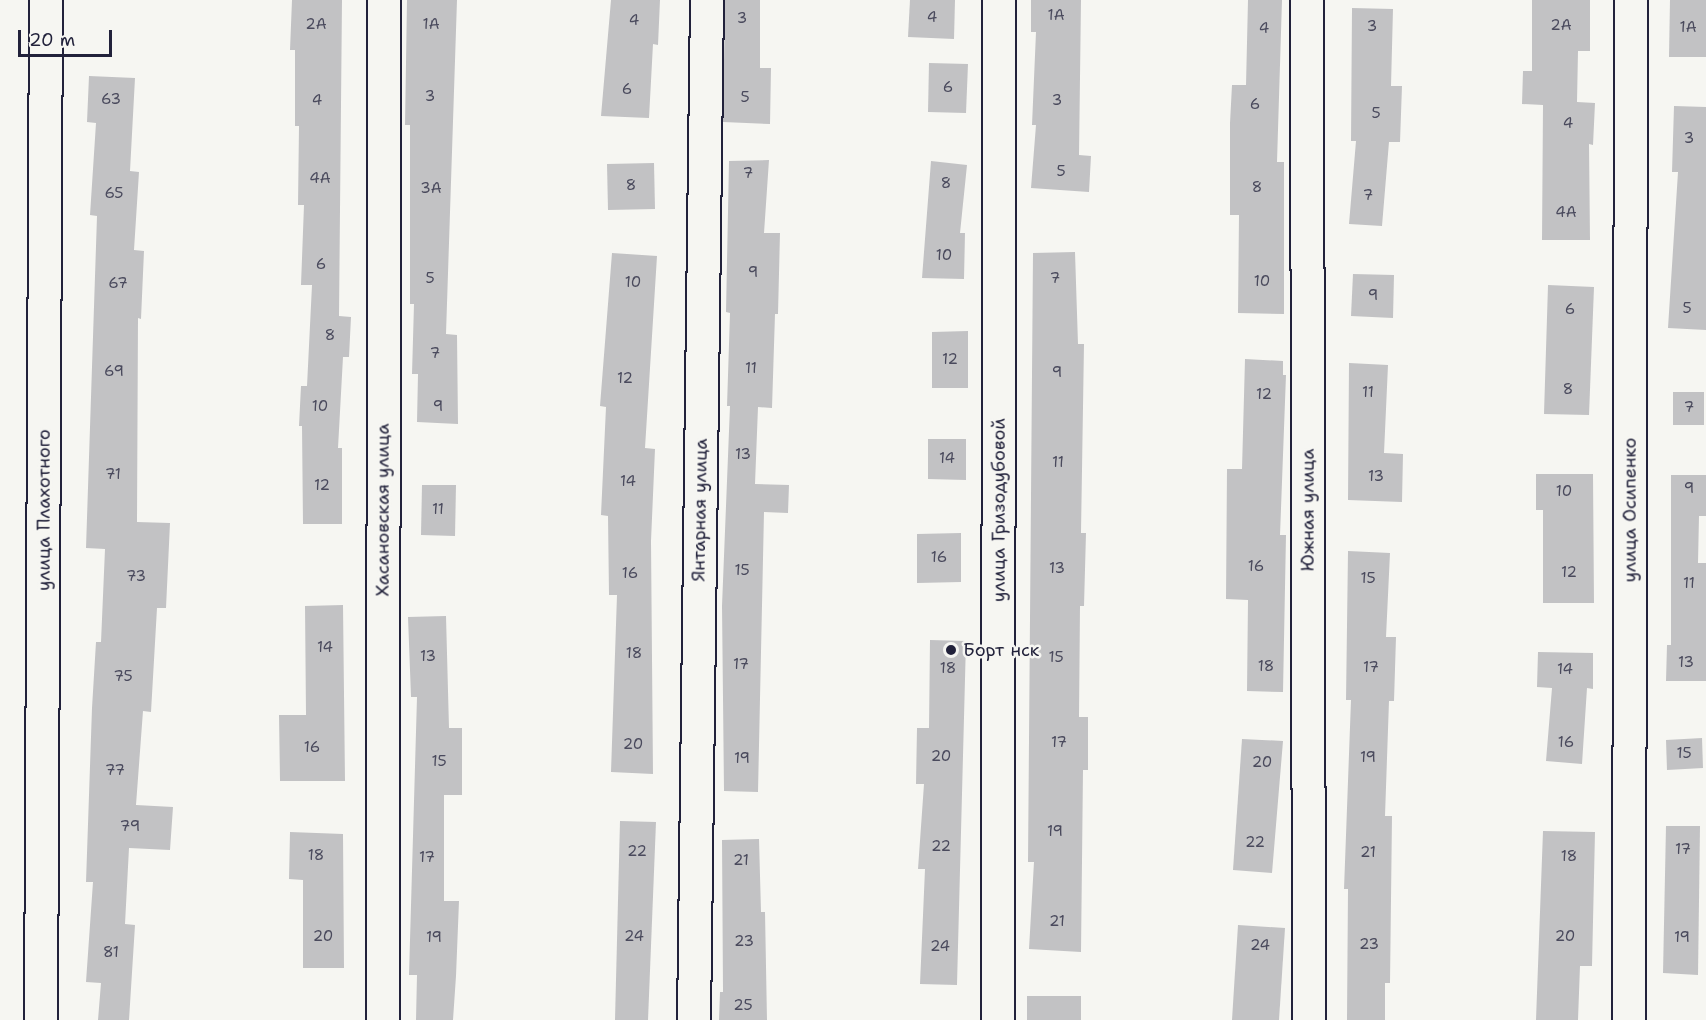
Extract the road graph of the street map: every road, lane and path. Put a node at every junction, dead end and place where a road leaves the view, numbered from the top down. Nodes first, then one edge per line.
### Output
1 (46, 0) edge
2 (384, 0) edge
3 (707, 0) edge
4 (999, 0) edge
5 (1307, 0) edge
6 (1631, 0) edge
7 (41, 1020) edge
8 (383, 1020) edge
9 (694, 1020) edge
10 (998, 1020) edge
11 (1309, 1020) edge
12 (1629, 1020) edge

1 - 7 street, улица Плахотного
2 - 8 street, Хасановская улица
3 - 9 street, Янтарная улица
4 - 10 street, улица Гризодубовой
5 - 11 street, Южная улица
6 - 12 street, улица Осипенко

